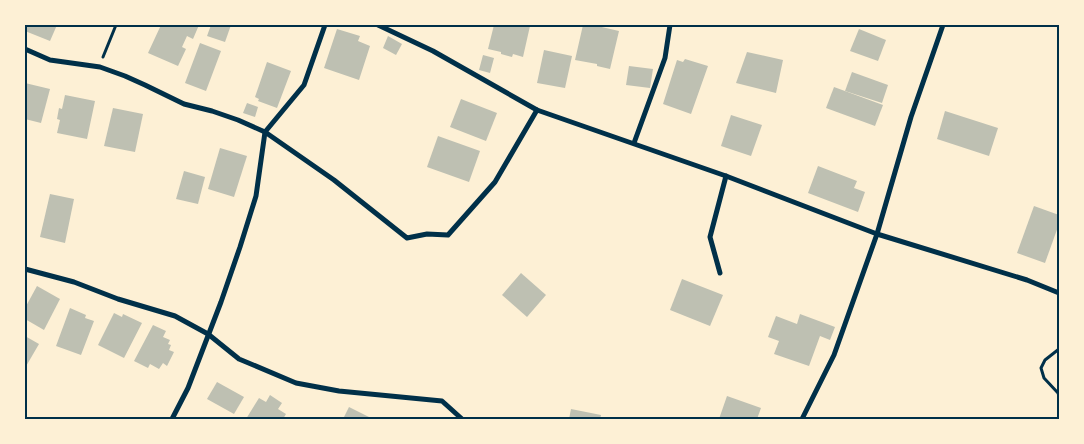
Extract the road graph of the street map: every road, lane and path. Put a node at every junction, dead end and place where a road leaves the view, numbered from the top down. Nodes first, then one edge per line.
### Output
1 (116, 25) edge
2 (325, 25) edge
3 (378, 25) edge
4 (670, 25) edge
5 (943, 25) edge
6 (25, 49) edge
7 (100, 68) junction
8 (537, 110) junction
9 (265, 132) junction
10 (634, 143) junction
11 (726, 176) junction
12 (877, 234) junction
13 (25, 269) edge
14 (720, 273) dead end
15 (1059, 293) edge
16 (208, 334) junction
17 (1059, 349) edge
18 (1059, 396) edge
19 (172, 419) edge
20 (462, 419) edge
21 (802, 419) edge

1 - 7 path
2 - 9 street
3 - 8 street
4 - 10 street
5 - 12 street
6 - 7 street
7 - 9 street
8 - 9 street
8 - 10 street
9 - 16 street
10 - 11 street
11 - 12 street
11 - 14 street
12 - 15 street
12 - 21 street
13 - 16 street
16 - 19 street
16 - 20 street
17 - 18 path

